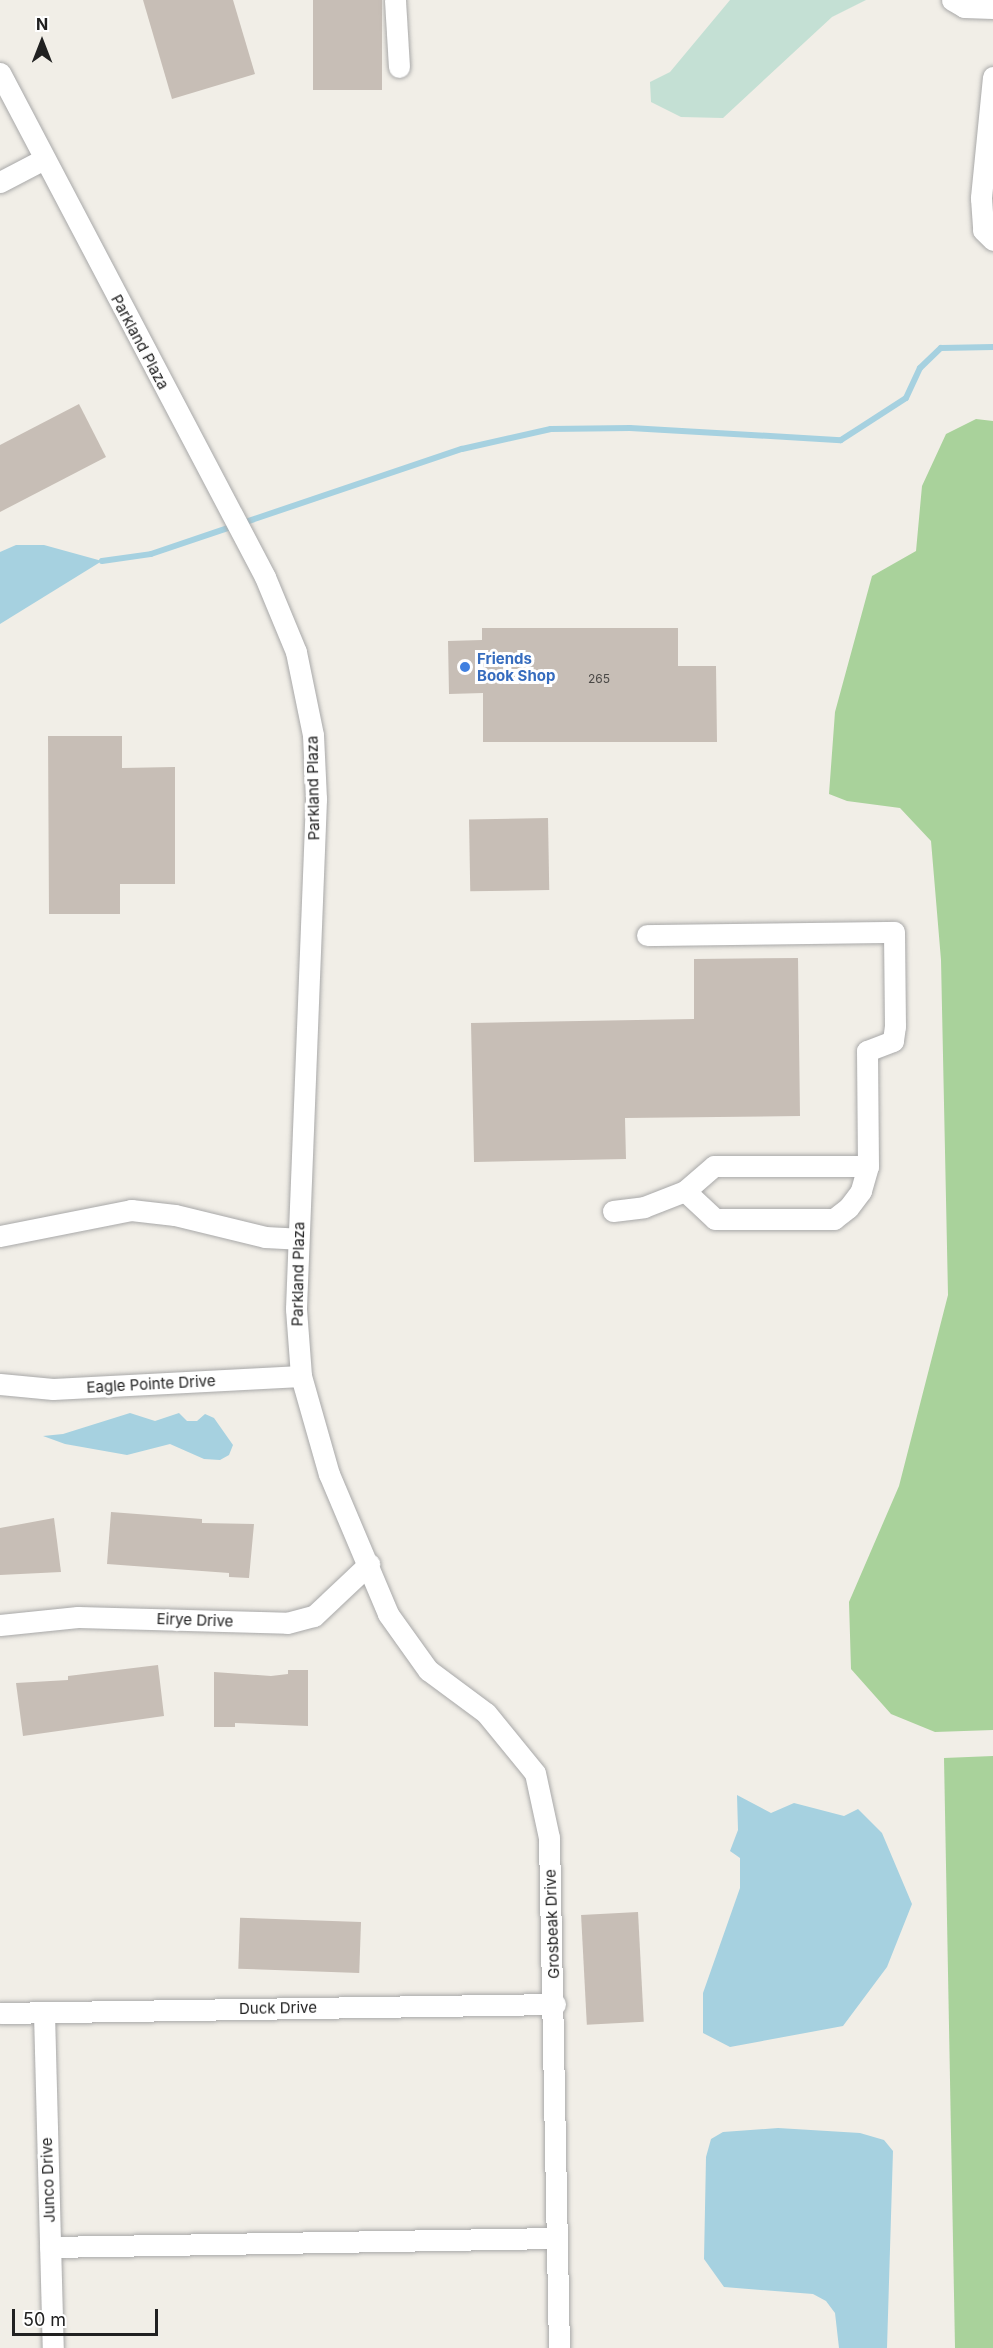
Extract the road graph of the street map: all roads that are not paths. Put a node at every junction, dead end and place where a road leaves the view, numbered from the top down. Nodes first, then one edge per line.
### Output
1 (395, 0) edge
2 (952, 0) edge
3 (993, 9) edge
4 (399, 68) dead end
5 (0, 73) edge
6 (993, 77) edge
7 (42, 160) junction
8 (0, 182) edge
9 (993, 240) edge
10 (647, 935) dead end
11 (868, 1166) junction
12 (685, 1191) junction
13 (614, 1211) dead end
14 (0, 1236) edge
15 (298, 1239) junction
16 (302, 1376) junction
17 (0, 1384) edge
18 (369, 1564) junction
19 (0, 1624) edge
20 (555, 2004) junction
21 (0, 2013) edge
22 (44, 2013) junction
23 (556, 2238) junction
24 (50, 2247) junction
25 (53, 2348) edge
26 (559, 2348) edge

1 - 4 street
2 - 3 street
5 - 7 street, Parkland Plaza
6 - 9 street
7 - 8 street
7 - 15 street, Parkland Plaza
10 - 11 street
11 - 12 street
11 - 12 street
12 - 13 street
14 - 15 street
15 - 16 street, Parkland Plaza
16 - 17 street, Eagle Pointe Drive
16 - 18 street, Parkland Plaza
18 - 19 street, Eirye Drive
18 - 20 street, Grosbeak Drive
20 - 22 street, Duck Drive
20 - 23 street, Grosbeak Drive
21 - 22 street, Duck Drive
22 - 24 street, Junco Drive
23 - 24 street
23 - 26 street, Grosbeak Drive
24 - 25 street, Junco Drive

